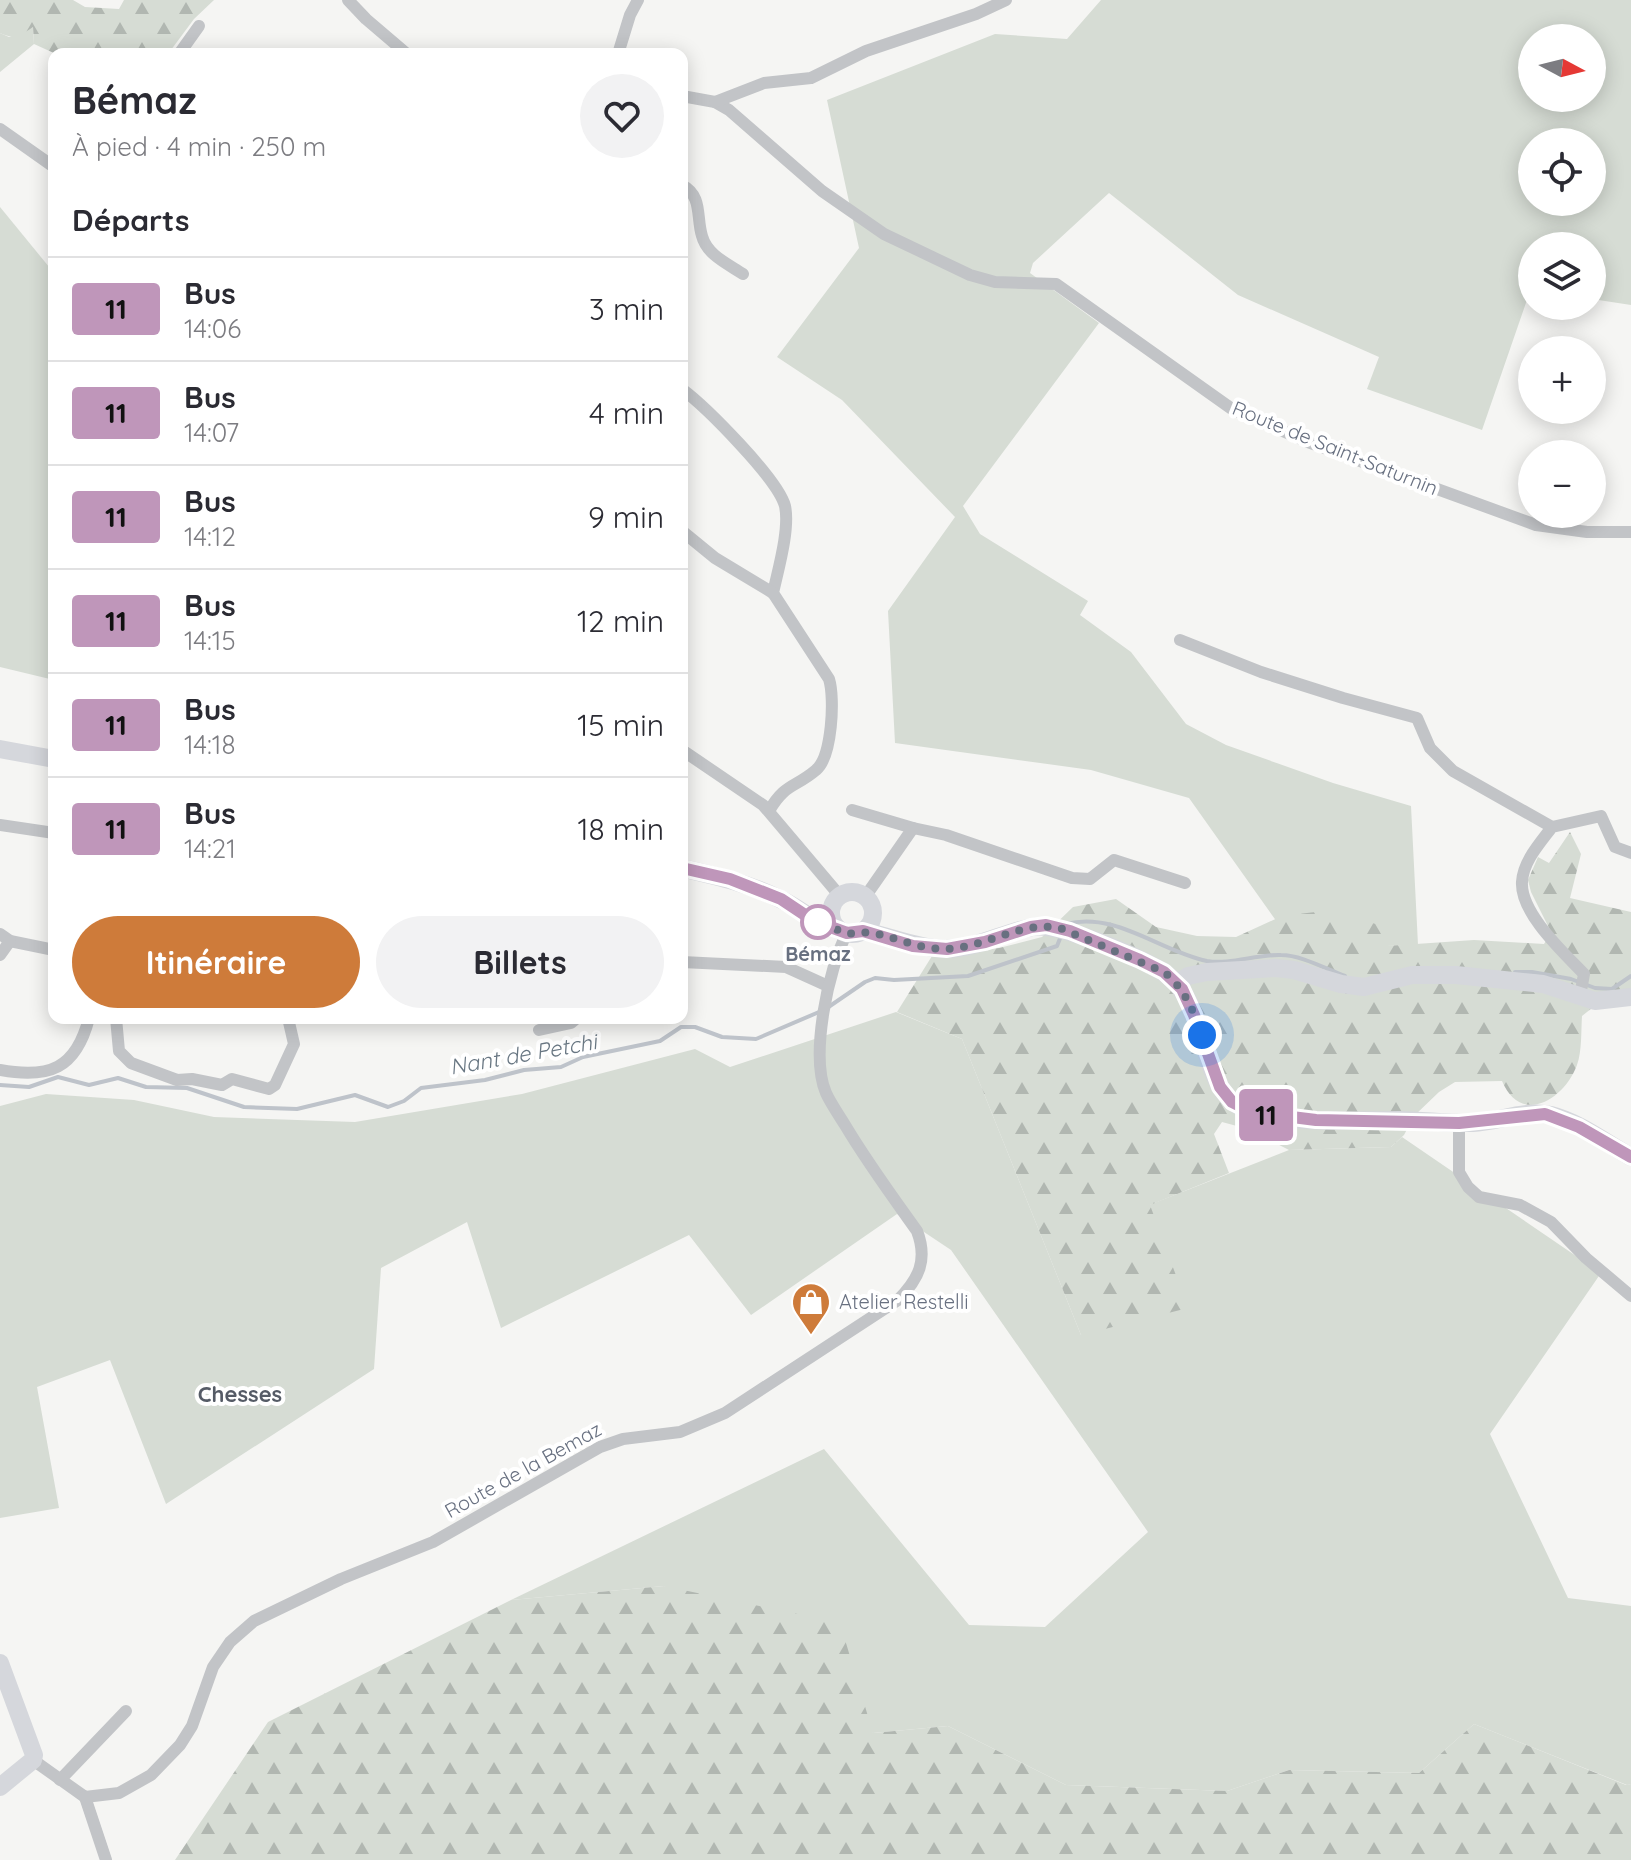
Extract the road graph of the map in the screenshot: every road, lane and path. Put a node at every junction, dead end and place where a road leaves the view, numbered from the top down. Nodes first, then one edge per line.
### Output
1 (348, 0) edge
2 (638, 0) edge
3 (1006, 0) edge
4 (199, 26) dead end
5 (183, 48) edge
6 (400, 48) edge
7 (620, 48) edge
8 (688, 97) edge
9 (715, 102) junction
10 (0, 129) edge
11 (48, 163) edge
12 (688, 188) edge
13 (743, 274) dead end
14 (688, 394) edge
15 (1631, 532) edge
16 (688, 536) edge
17 (773, 593) junction
18 (1180, 640) dead end
19 (0, 749) edge
20 (688, 754) edge
21 (48, 758) edge
22 (852, 810) dead end
23 (769, 811) junction
24 (0, 825) edge
25 (1552, 827) junction
26 (913, 828) junction
27 (48, 832) edge
28 (1631, 853) edge
29 (688, 869) edge
30 (1185, 883) dead end
31 (836, 901) junction
32 (869, 905) junction
33 (802, 911) junction
34 (849, 931) junction
35 (5, 938) edge
36 (929, 947) junction
37 (48, 949) edge
38 (0, 955) edge
39 (688, 962) edge
40 (828, 986) junction
41 (1582, 986) junction
42 (1182, 990) junction
43 (1631, 997) edge
44 (87, 1024) edge
45 (117, 1024) edge
46 (289, 1024) edge
47 (566, 1024) edge
48 (539, 1030) dead end
49 (0, 1070) edge
50 (1459, 1123) junction
51 (1631, 1157) edge
52 (1631, 1296) edge
53 (2, 1673) edge
54 (126, 1711) dead end
55 (33, 1760) junction
56 (60, 1780) junction
57 (0, 1787) edge
58 (85, 1797) junction
59 (106, 1860) edge

1 - 6 street
2 - 7 street
3 - 9 street
4 - 5 street
8 - 9 street, Route de Saint-Saturnin
9 - 15 street, Route de Saint-Saturnin
10 - 11 street
12 - 13 street
14 - 17 street
16 - 17 street
17 - 23 street
18 - 25 street
19 - 21 street
20 - 23 street
22 - 26 street
23 - 31 street
24 - 27 street
25 - 28 street
25 - 41 street
26 - 30 street
26 - 32 street
29 - 33 street
31 - 32 street
31 - 33 street
31 - 34 street
32 - 34 street
32 - 36 street
33 - 34 street
34 - 36 street
34 - 40 street, Route de la Bemaz
35 - 37 street
35 - 38 street
36 - 42 street
39 - 40 street
40 - 58 street, Route de la Bemaz
41 - 42 street
41 - 43 street
42 - 50 street
44 - 49 street
45 - 46 street
47 - 48 street
50 - 51 street
50 - 52 street
53 - 55 street
54 - 56 street
55 - 56 street
55 - 57 street
56 - 58 street
58 - 59 street

